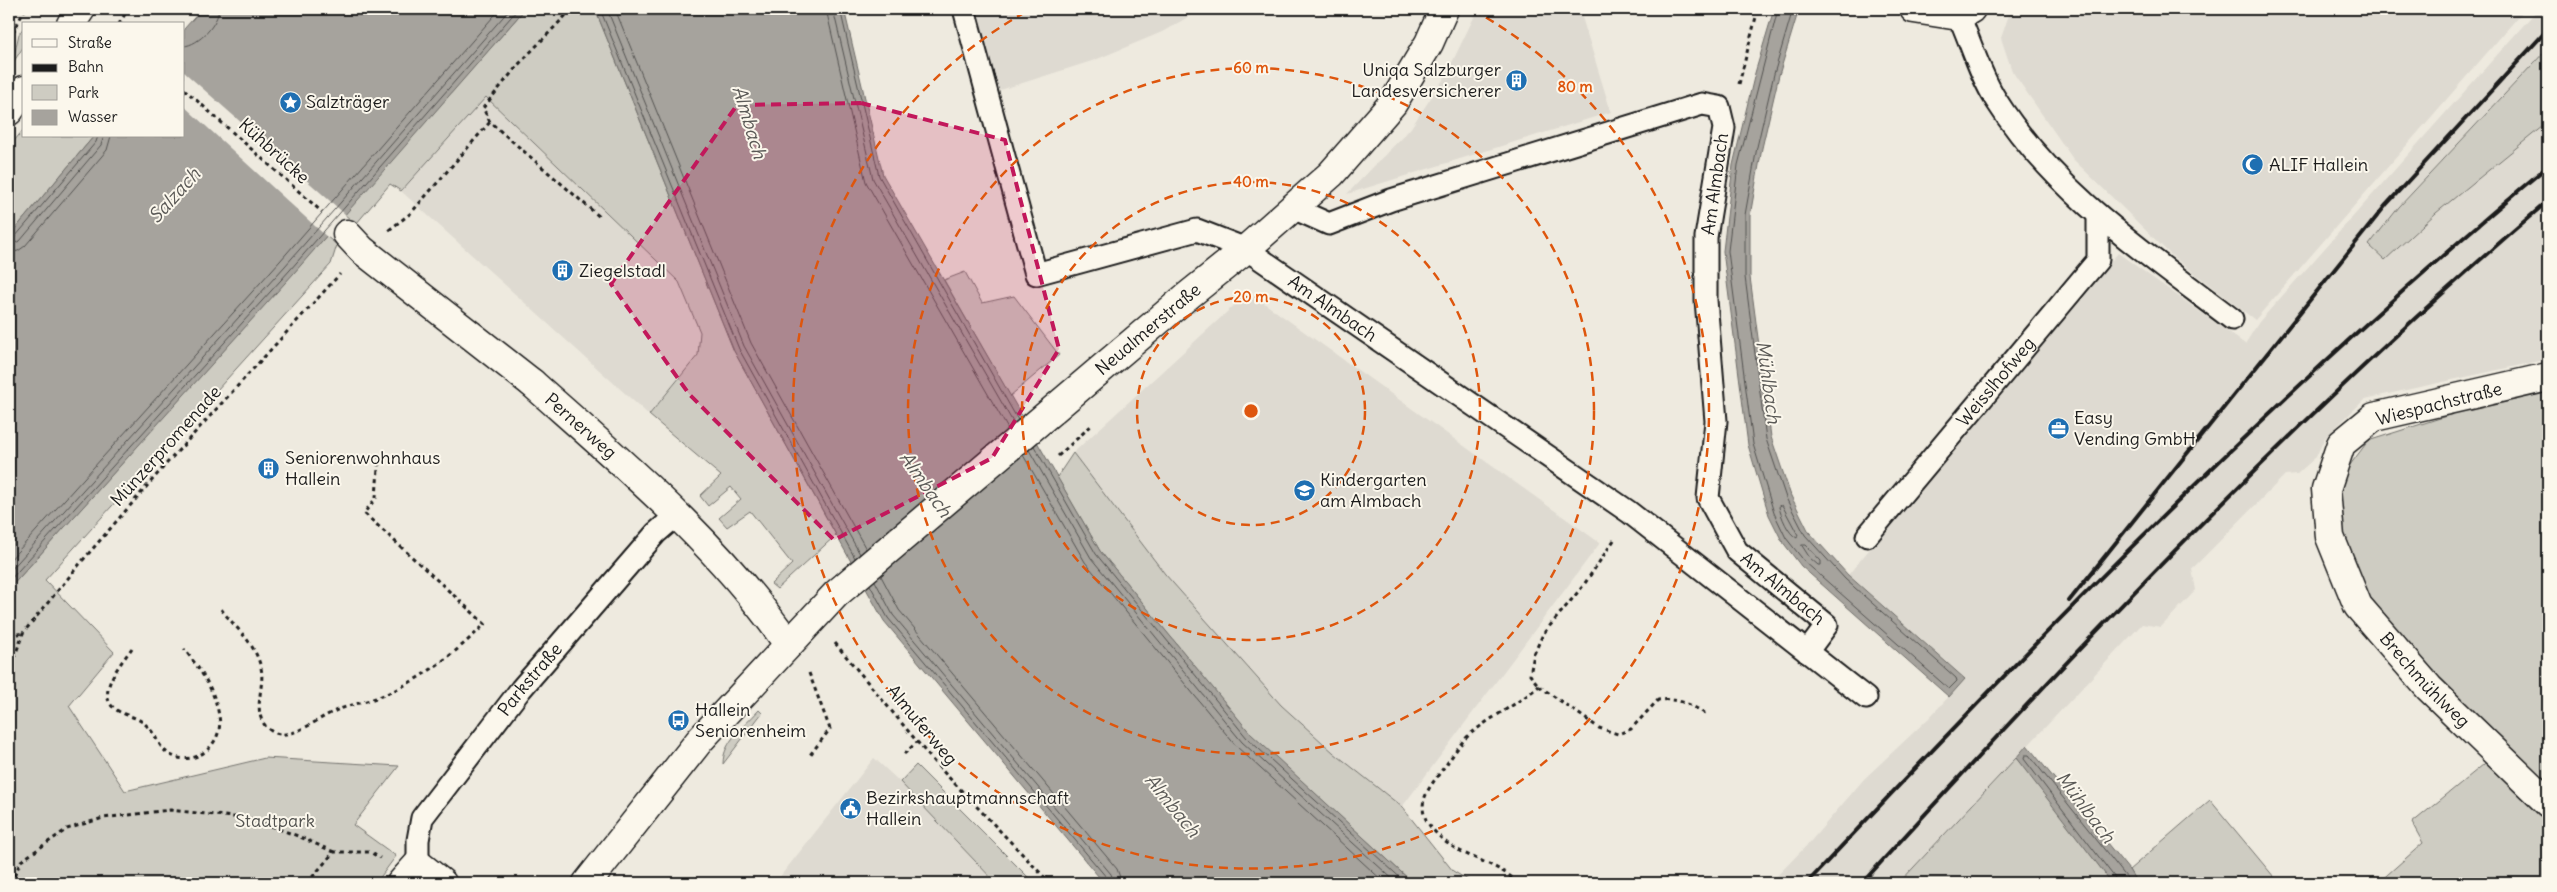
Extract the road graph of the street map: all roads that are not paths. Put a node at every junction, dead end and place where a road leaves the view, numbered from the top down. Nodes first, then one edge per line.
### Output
1 (81, 9) edge
2 (964, 9) edge
3 (1444, 9) edge
4 (1914, 9) edge
5 (1965, 12) edge
6 (72, 22) edge
7 (22, 93) edge
8 (9, 111) edge
9 (1293, 208) junction
10 (2098, 217) junction
11 (355, 242) road end
12 (1246, 249) junction
13 (2232, 319) dead end
14 (2548, 378) edge
15 (678, 514) junction
16 (1867, 536) dead end
17 (2330, 537) joint
18 (788, 644) junction
19 (1806, 652) junction
20 (1866, 698) dead end
21 (2548, 803) edge
22 (408, 875) edge
23 (442, 883) edge
24 (587, 883) edge

1 - 6 street
2 - 12 lane, Am Almbach
3 - 9 street, Neualmerstraße
4 - 5 street
5 - 10 lane
7 - 8 street
9 - 12 street, Neualmerstraße
9 - 19 lane, Am Almbach
10 - 13 lane
10 - 16 lane, Weisslhofweg
11 - 15 street, Pernerweg
12 - 18 street, Neualmerstraße
12 - 19 lane, Am Almbach
14 - 17 street, Wiespachstraße
15 - 18 street, Pernerweg
15 - 22 lane, Parkstraße
17 - 21 street, Brechmühlweg
18 - 24 street, Neualmerstraße
19 - 20 lane, Am Almbach
22 - 23 street

